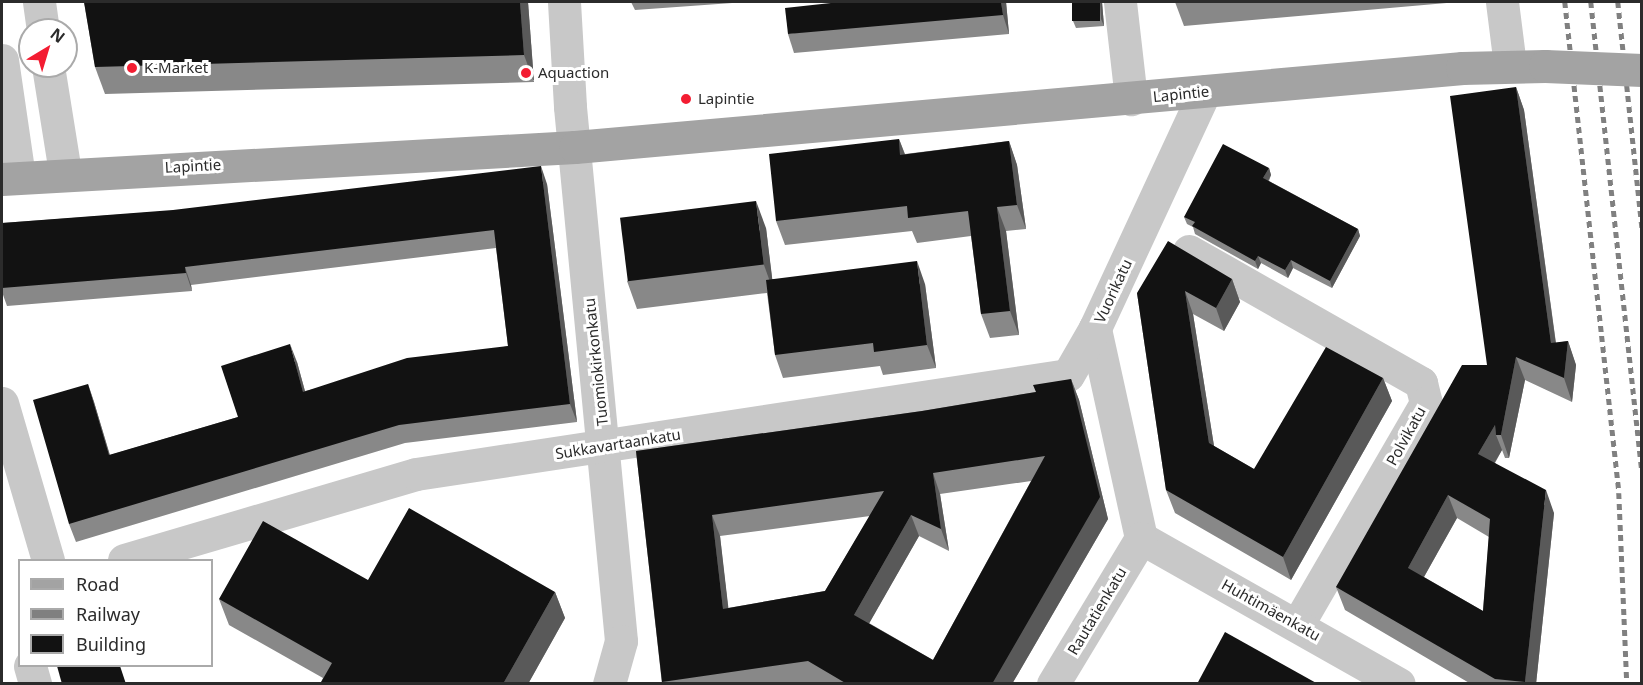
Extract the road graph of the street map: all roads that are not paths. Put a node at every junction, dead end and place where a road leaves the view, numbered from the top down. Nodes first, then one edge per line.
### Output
1 (39, 2) edge
2 (564, 2) edge
3 (1120, 2) edge
4 (1502, 2) edge
5 (41, 18) edge
6 (2, 60) edge
7 (1510, 65) junction
8 (1641, 70) edge
9 (50, 78) edge
10 (1205, 91) junction
11 (1131, 99) junction
12 (575, 147) junction
13 (65, 172) junction
14 (10, 178) edge
15 (1189, 251) edge
16 (1095, 328) junction
17 (2, 402) edge
18 (604, 446) junction
19 (1141, 538) junction
20 (47, 559) edge
21 (131, 559) edge
22 (1298, 624) junction
23 (30, 667) edge
24 (35, 684) edge
25 (609, 684) edge
26 (1053, 684) edge
27 (1399, 684) edge

1 - 5 street
2 - 12 street, Tuomiokirkonkatu
3 - 11 street
4 - 7 street
6 - 14 street
7 - 8 main road, Lapintie, bridge
7 - 10 main road, Lapintie
9 - 13 street
10 - 11 main road, Lapintie
10 - 16 street, Vuorikatu
11 - 12 main road, Lapintie
12 - 13 main road, Lapintie
12 - 18 street, Tuomiokirkonkatu
13 - 14 main road, Lapintie
15 - 22 street, Polvikatu
16 - 18 street, Sukkavartaankatu
16 - 19 street, Vuorikatu
17 - 20 street
18 - 21 street, Sukkavartaankatu
18 - 25 street, Tuomiokirkonkatu
19 - 22 street, Huhtimäenkatu
19 - 26 street, Rautatienkatu
22 - 27 street, Huhtimäenkatu
23 - 24 street

